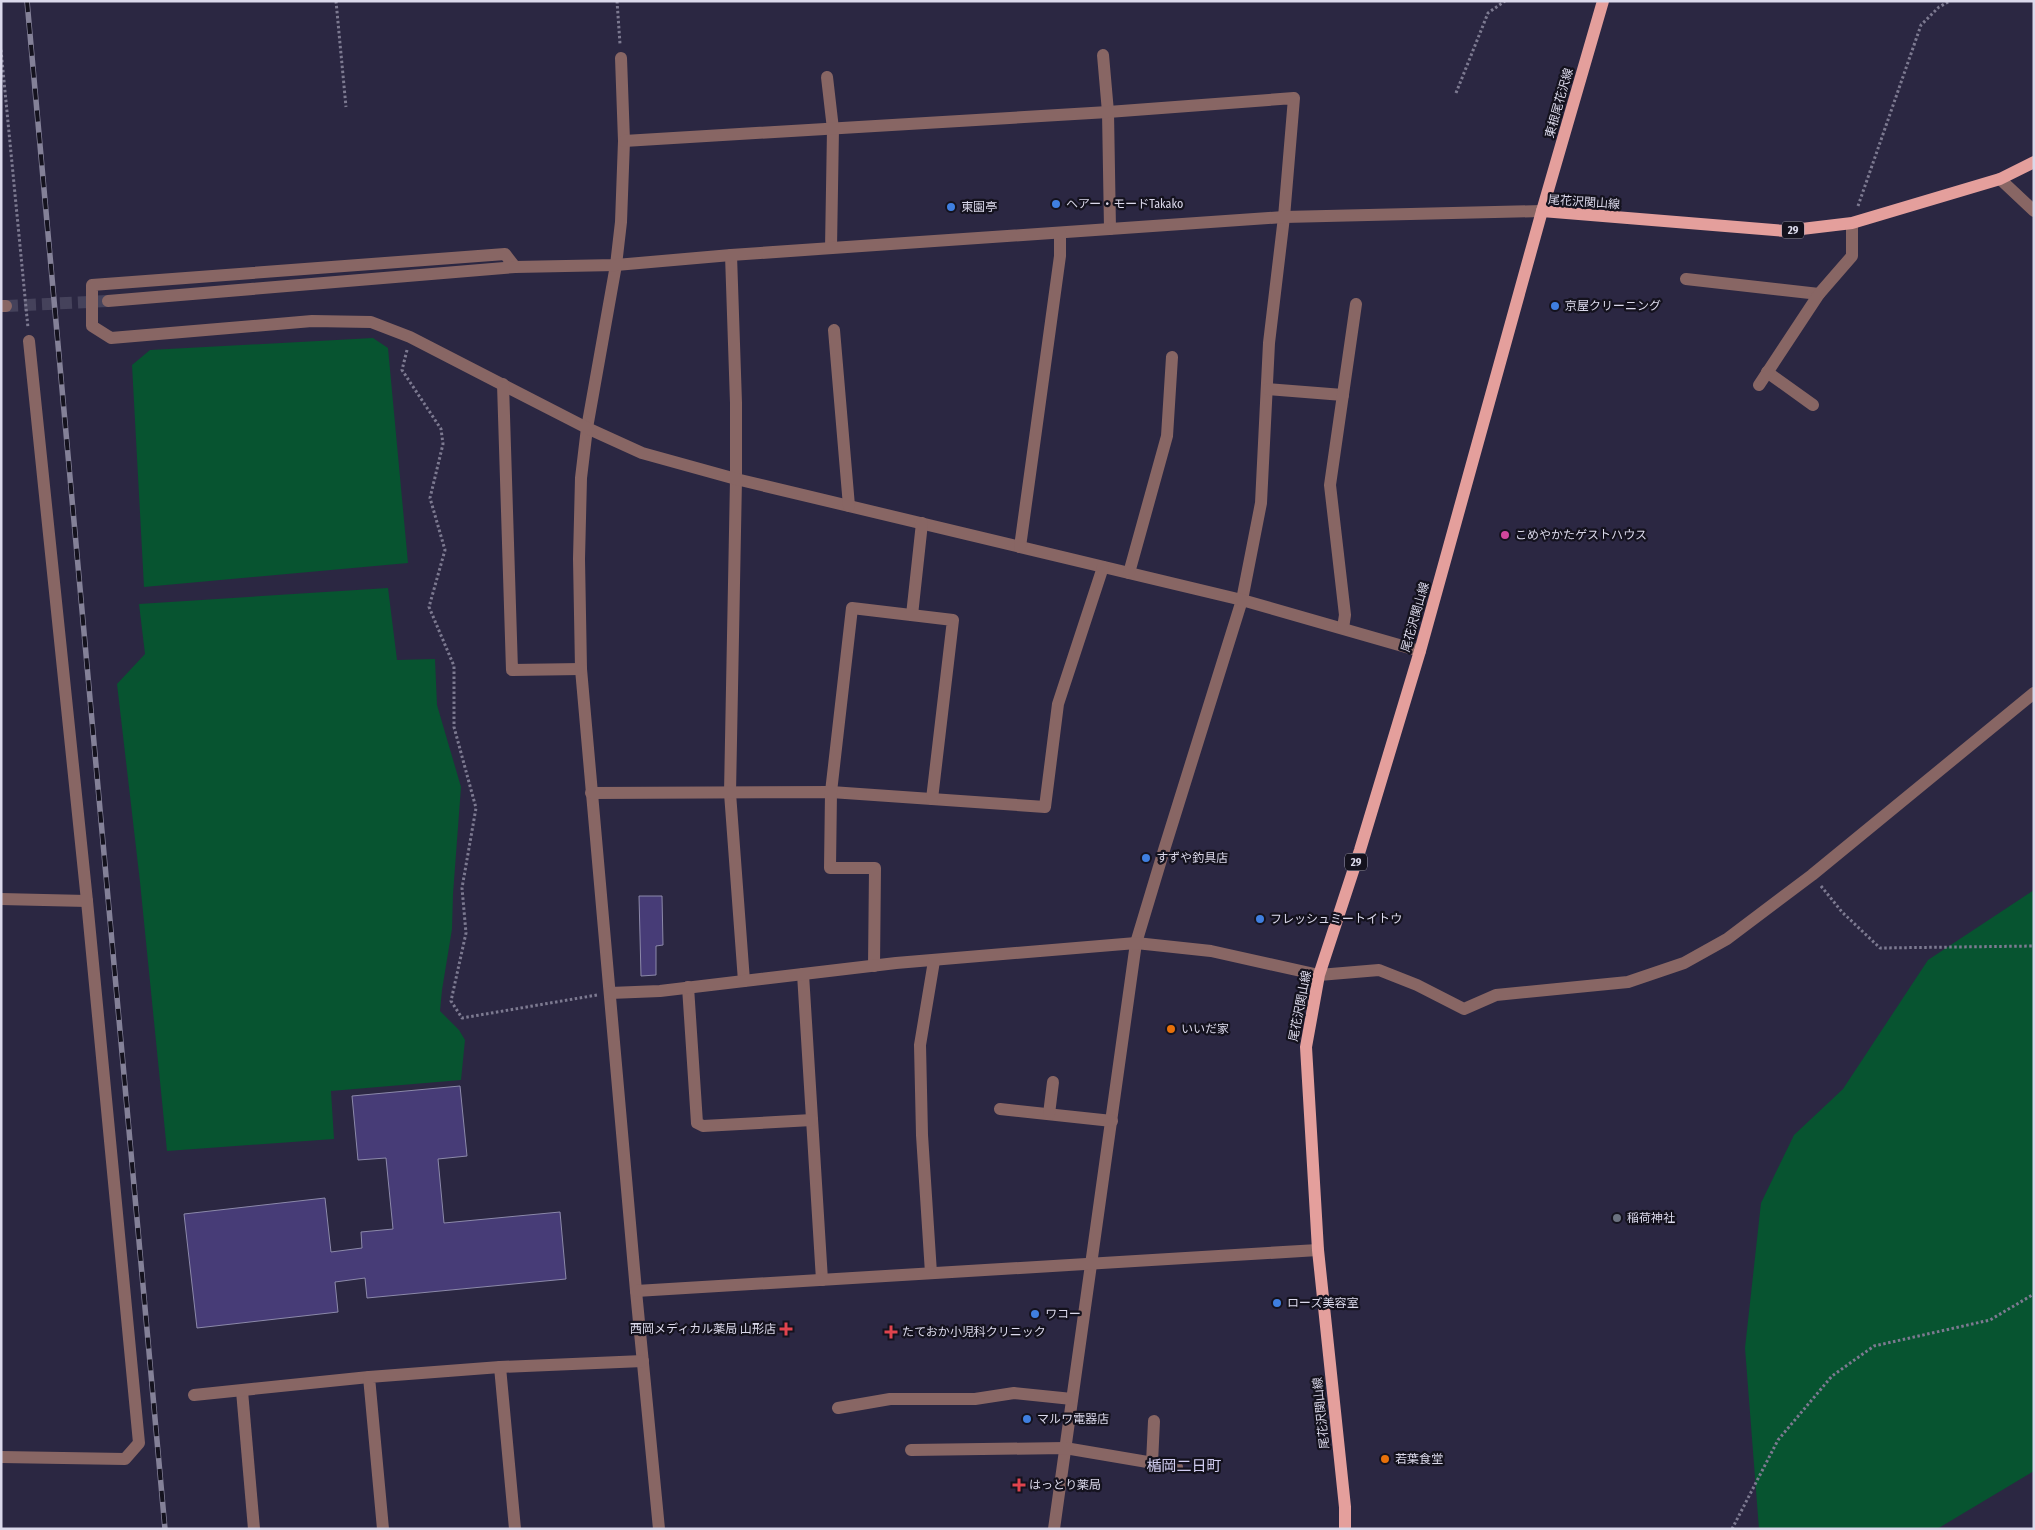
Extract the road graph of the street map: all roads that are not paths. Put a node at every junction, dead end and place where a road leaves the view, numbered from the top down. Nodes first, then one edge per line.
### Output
1 (1603, 1) edge
2 (1103, 55) dead end
3 (622, 58) road end
4 (827, 77) dead end
5 (1108, 112) junction
6 (833, 129) junction
7 (624, 141) junction
8 (2034, 162) edge
9 (2000, 179) junction
10 (2034, 211) edge
11 (1542, 212) junction
12 (1284, 217) junction
13 (1852, 223) junction
14 (1110, 229) junction
15 (1060, 233) junction
16 (831, 248) junction
17 (731, 255) junction
18 (616, 265) junction
19 (515, 267) junction
20 (1686, 279) dead end
21 (1819, 294) junction
22 (108, 301) tunnel mouth
23 (1356, 304) dead end
24 (834, 330) dead end
25 (29, 341) road end
26 (1172, 357) dead end
27 (1767, 372) junction
28 (503, 384) junction
29 (1758, 385) dead end
30 (1268, 389) junction
31 (1343, 395) junction
32 (1813, 405) dead end
33 (587, 428) junction
34 (736, 479) junction
35 (849, 506) junction
36 (922, 524) junction
37 (1020, 547) junction
38 (1103, 567) junction
39 (1129, 573) junction
40 (1242, 600) junction
41 (912, 615) junction
42 (1344, 628) junction
43 (1420, 651) junction
44 (581, 669) junction
45 (2034, 693) edge
46 (831, 792) junction
47 (591, 793) junction
48 (730, 793) junction
49 (932, 799) junction
50 (1, 899) edge
51 (87, 901) junction
52 (1136, 944) junction
53 (934, 961) junction
54 (874, 966) junction
55 (803, 974) junction
56 (1319, 975) junction
57 (744, 982) junction
58 (688, 987) junction
59 (610, 993) junction
60 (1053, 1082) dead end
61 (1000, 1109) dead end
62 (1049, 1114) junction
63 (812, 1120) junction
64 (1112, 1121) junction
65 (1318, 1250) junction
66 (1092, 1264) junction
67 (931, 1273) junction
68 (822, 1280) junction
69 (636, 1291) junction
70 (643, 1362) junction
71 (500, 1367) junction
72 (369, 1377) junction
73 (242, 1391) junction
74 (194, 1395) dead end
75 (1072, 1399) junction
76 (838, 1408) dead end
77 (1154, 1422) dead end
78 (1065, 1448) junction
79 (911, 1450) dead end
80 (1, 1457) edge
81 (1152, 1463) junction
82 (1177, 1467) dead end
83 (254, 1529) edge
84 (383, 1529) edge
85 (515, 1529) edge
86 (660, 1529) edge
87 (1054, 1529) edge
88 (1345, 1529) edge

1 - 11 main road, 東根尾花沢線
2 - 5 street
3 - 7 street
4 - 6 street
5 - 6 street
5 - 12 street
5 - 14 street
6 - 7 street
6 - 16 street
7 - 18 street
8 - 9 main road, 尾花沢関山線 / 29
9 - 10 street
9 - 13 main road, 尾花沢関山線 / 29
11 - 12 street
11 - 13 main road, 尾花沢関山線 / 29
11 - 43 main road, 尾花沢関山線 / 29
12 - 14 street
12 - 30 street
13 - 21 street
14 - 15 street
15 - 16 street
15 - 37 street
16 - 17 street
17 - 18 street
17 - 34 street
18 - 19 street
18 - 33 street
19 - 22 street
19 - 28 street
20 - 21 street
21 - 27 street
23 - 31 street
24 - 35 street
25 - 51 street
26 - 39 street
27 - 29 street
27 - 32 street
28 - 33 street
28 - 44 street
30 - 31 street
30 - 40 street
31 - 42 street
33 - 34 street
33 - 44 street
34 - 35 street
34 - 48 street
35 - 36 street
36 - 37 street
36 - 41 street
37 - 38 street
38 - 39 street
38 - 49 street
39 - 40 street
40 - 42 street
40 - 52 street
41 - 46 street
41 - 49 street
42 - 43 street
43 - 56 main road, 尾花沢関山線 / 29
44 - 47 street
45 - 56 street
46 - 48 street
46 - 49 street
46 - 54 street
47 - 48 street
47 - 59 street
48 - 57 street
50 - 51 street
51 - 80 street
52 - 53 street
52 - 56 street
52 - 64 street
53 - 54 street
53 - 67 street
54 - 55 street
55 - 57 street
55 - 63 street
56 - 65 main road, 尾花沢関山線 / 29
57 - 58 street
58 - 59 street
58 - 63 street
59 - 69 street
60 - 62 street
61 - 62 street
62 - 64 street
63 - 68 street
64 - 66 street
65 - 66 street
65 - 88 main road, 尾花沢関山線 / 29
66 - 67 street
66 - 75 street
67 - 68 street
68 - 69 street
69 - 70 street
70 - 71 street
70 - 86 street
71 - 72 street
71 - 85 street
72 - 73 street
72 - 84 street
73 - 74 street
73 - 83 street
75 - 76 street
75 - 78 street
77 - 81 street
78 - 79 street
78 - 81 street
78 - 87 street
81 - 82 street

